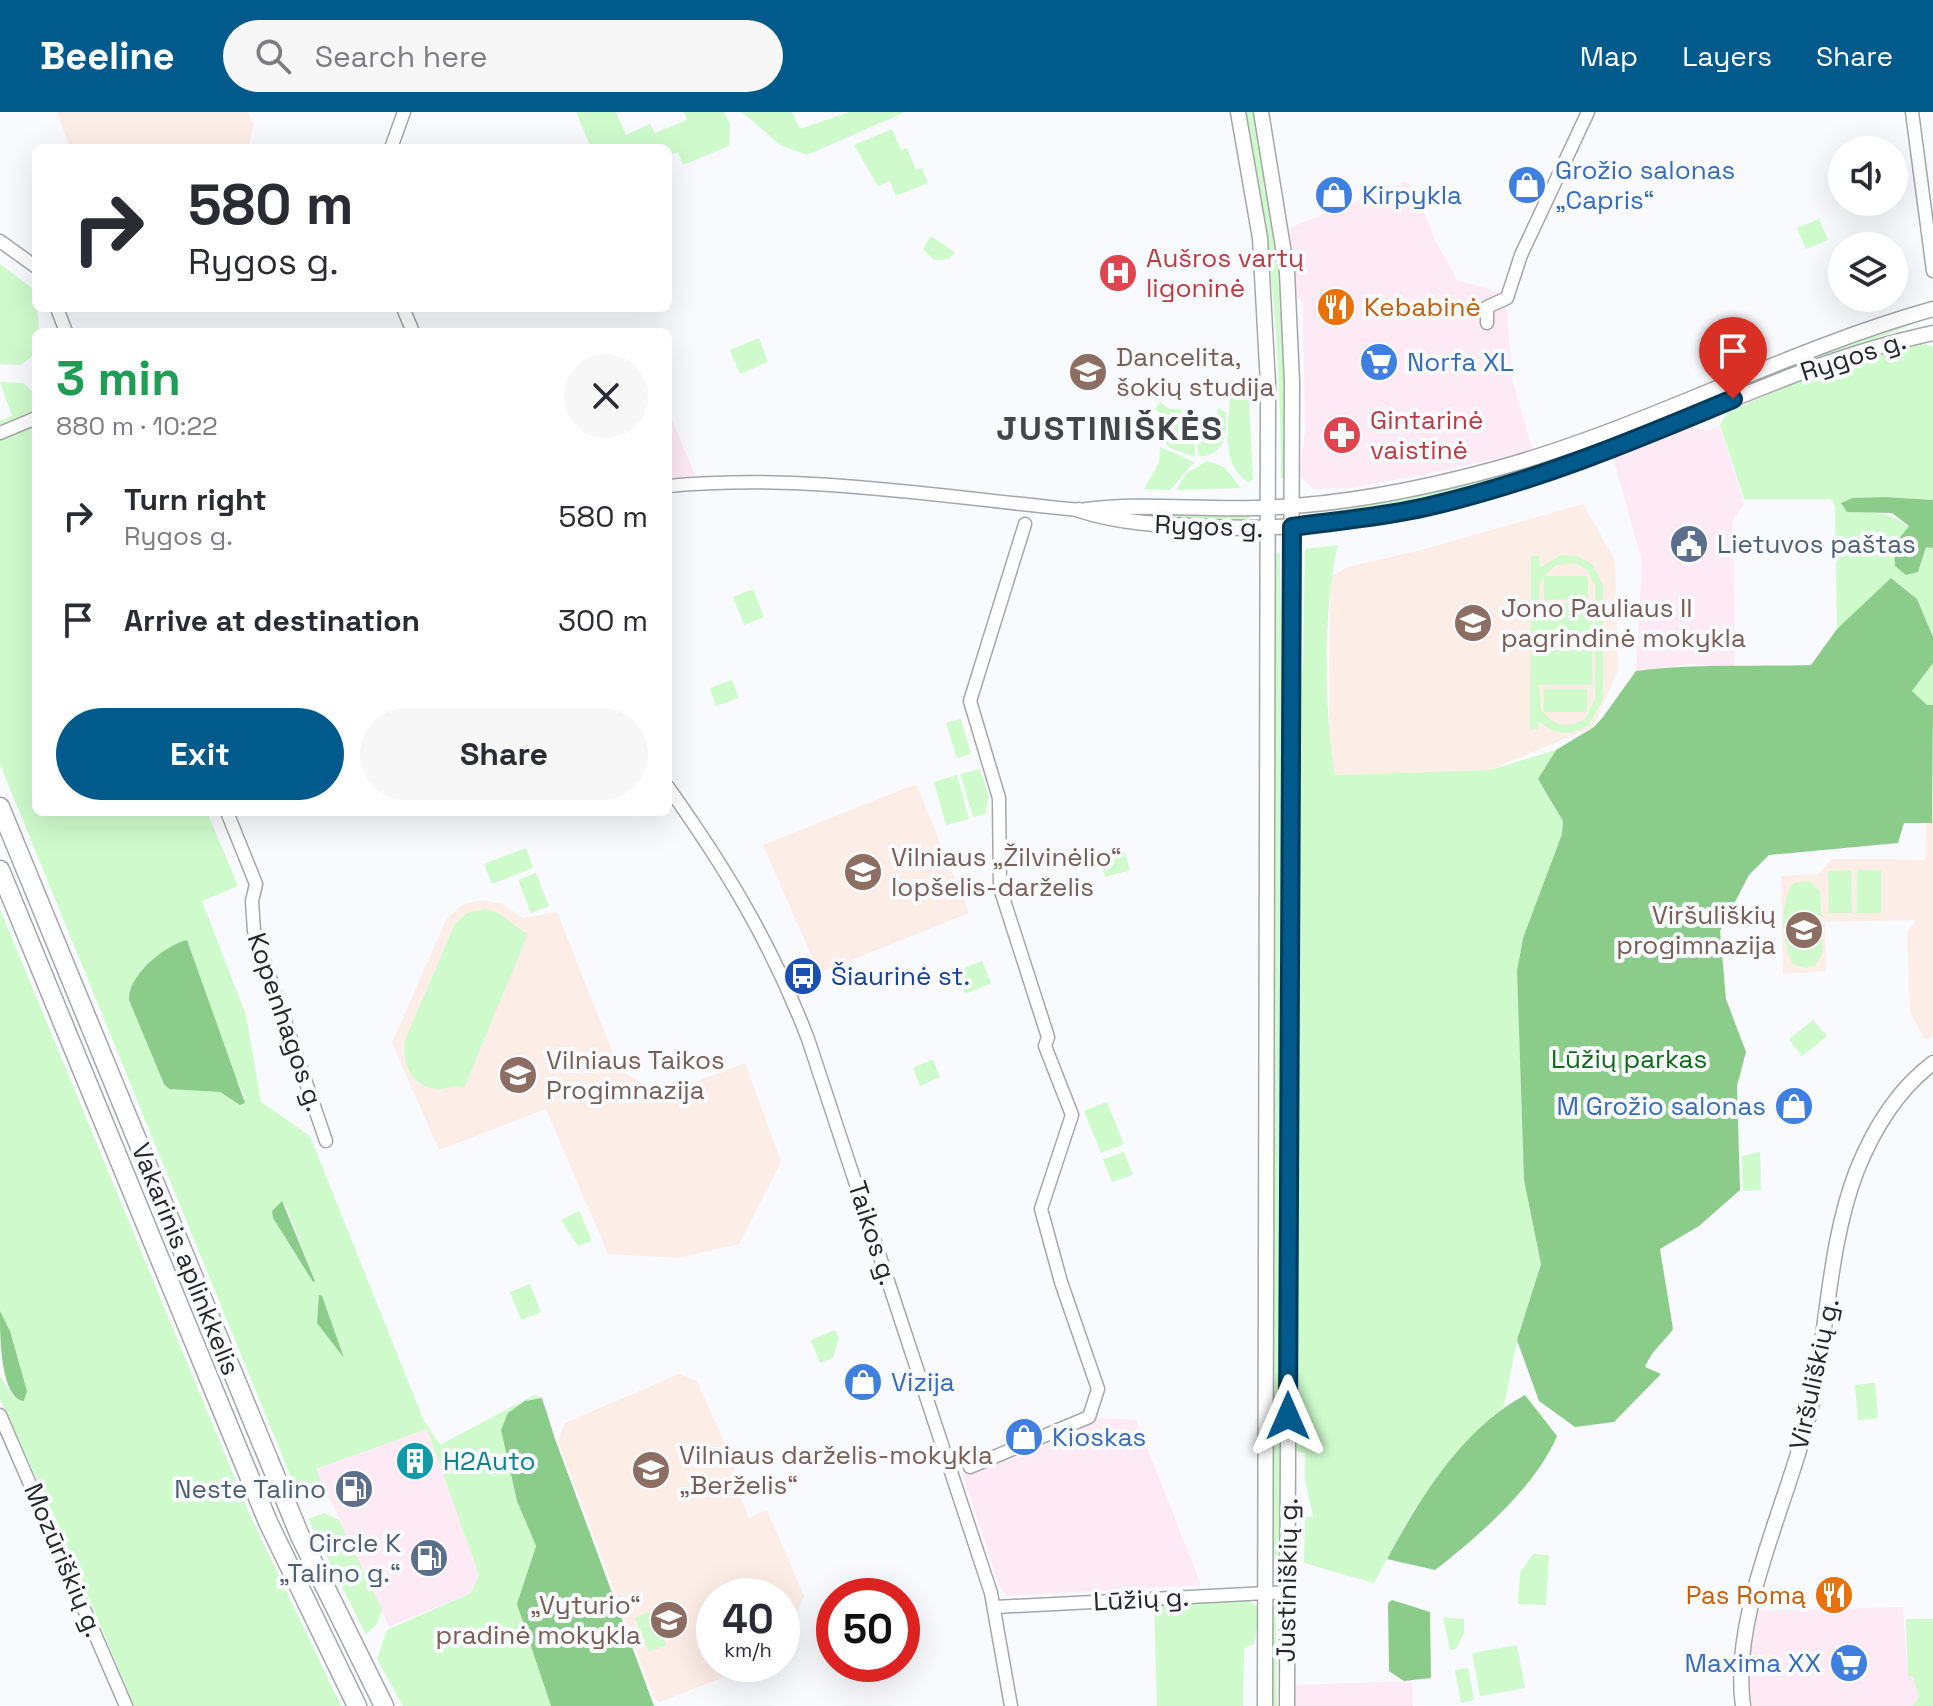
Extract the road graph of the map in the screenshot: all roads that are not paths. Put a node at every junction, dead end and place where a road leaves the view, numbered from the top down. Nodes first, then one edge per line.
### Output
1 (404, 112) edge
2 (1238, 112) edge
3 (1261, 112) edge
4 (1588, 112) edge
5 (1912, 112) edge
6 (392, 144) edge
7 (0, 241) edge
8 (32, 264) edge
9 (1933, 271) edge
10 (1933, 309) edge
11 (1487, 323) dead end
12 (1933, 333) edge
13 (32, 420) edge
14 (0, 433) edge
15 (672, 486) edge
16 (1291, 505) junction
17 (1269, 508) junction
18 (1079, 510) junction
19 (1025, 524) dead end
20 (1292, 527) junction
21 (1269, 529) junction
22 (672, 793) edge
23 (0, 807) edge
24 (229, 816) edge
25 (0, 870) edge
26 (1933, 1063) edge
27 (326, 1141) dead end
28 (0, 1415) edge
29 (970, 1467) dead end
30 (1264, 1592) junction
31 (1288, 1592) junction
32 (995, 1607) junction
33 (126, 1706) edge
34 (357, 1706) edge
35 (384, 1706) edge
36 (1011, 1706) edge
37 (1265, 1706) edge
38 (1287, 1706) edge
39 (1743, 1706) edge

1 - 6 street
2 - 17 main road, Justiniškių g.
3 - 16 main road, Justiniškių g.
4 - 11 street
5 - 9 street
7 - 8 street
10 - 16 main road, Rygos g.
12 - 20 main road, Rygos g.
13 - 14 street
15 - 18 street, Rygos g.
16 - 17 main road, Rygos g.
16 - 20 main road, Justiniškių g.
17 - 18 main road, Rygos g.
17 - 21 main road, Justiniškių g.
18 - 21 main road, Rygos g.
19 - 29 street
20 - 21 main road, Rygos g.
20 - 31 main road, Justiniškių g.
21 - 30 main road, Justiniškių g.
22 - 32 street, Taikos g.
23 - 35 highway, Vakarinis aplinkkelis
24 - 27 street, Kopenhagos g.
25 - 34 highway, Vakarinis aplinkkelis
26 - 39 main road, Viršuliškių g.
28 - 33 street, Mozūriškių g.
30 - 31 street, Lūžių g.
30 - 32 street, Lūžių g.
30 - 37 main road, Justiniškių g.
31 - 38 main road, Justiniškių g.
32 - 36 street, Taikos g.

